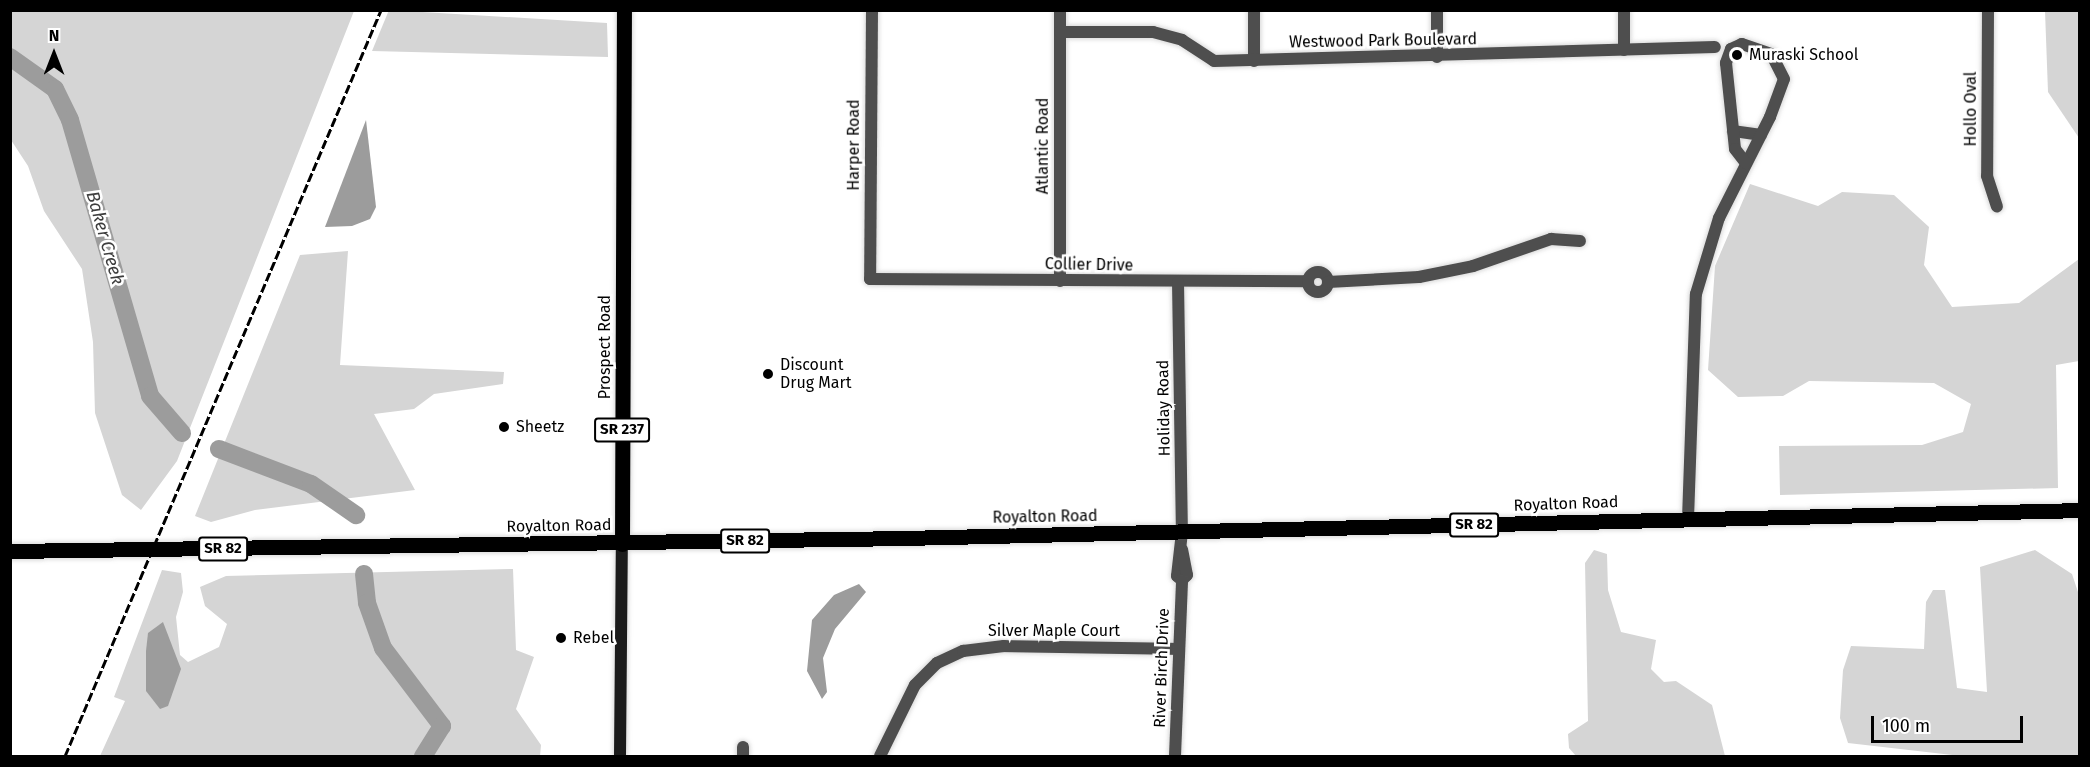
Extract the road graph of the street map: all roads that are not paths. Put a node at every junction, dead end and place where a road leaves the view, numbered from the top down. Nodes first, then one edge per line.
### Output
1 (624, 10) edge
2 (872, 10) edge
3 (1060, 10) edge
4 (1254, 10) edge
5 (1437, 10) edge
6 (1624, 10) edge
7 (1988, 10) edge
8 (1060, 32) junction
9 (1715, 47) dead end
10 (1624, 50) junction
11 (1437, 57) junction
12 (1254, 61) junction
13 (1733, 131) junction
14 (1761, 135) junction
15 (1746, 163) junction
16 (1997, 206) dead end
17 (1580, 241) dead end
18 (870, 279) joint
19 (1060, 281) junction
20 (1178, 282) junction
21 (2079, 510) edge
22 (1688, 519) junction
23 (1182, 532) junction
24 (622, 544) junction
25 (10, 551) edge
26 (1177, 649) junction
27 (620, 756) edge
28 (880, 756) edge
29 (1176, 756) edge

1 - 24 main road, Prospect Road / SR 237
2 - 18 street, Harper Road
3 - 8 street, Atlantic Road
4 - 12 street
5 - 11 street
6 - 10 street
7 - 16 street, Hollo Oval
8 - 12 street, Westwood Park Boulevard
8 - 19 street, Atlantic Road
9 - 10 street, Westwood Park Boulevard
10 - 11 street, Westwood Park Boulevard
11 - 12 street, Westwood Park Boulevard
13 - 14 street
13 - 14 street
13 - 15 street
14 - 15 street
15 - 22 street
17 - 20 street, Collier Drive
18 - 19 street, Collier Drive
19 - 20 street, Collier Drive
20 - 23 street, Holiday Road
21 - 22 main road, Royalton Road / SR 82
22 - 23 main road, Royalton Road / SR 82
23 - 24 main road, Royalton Road / SR 82
23 - 26 street, River Birch Drive
24 - 25 main road, Royalton Road / SR 82
24 - 27 street, Prospect Road
26 - 28 street, Silver Maple Court
26 - 29 street, River Birch Drive

